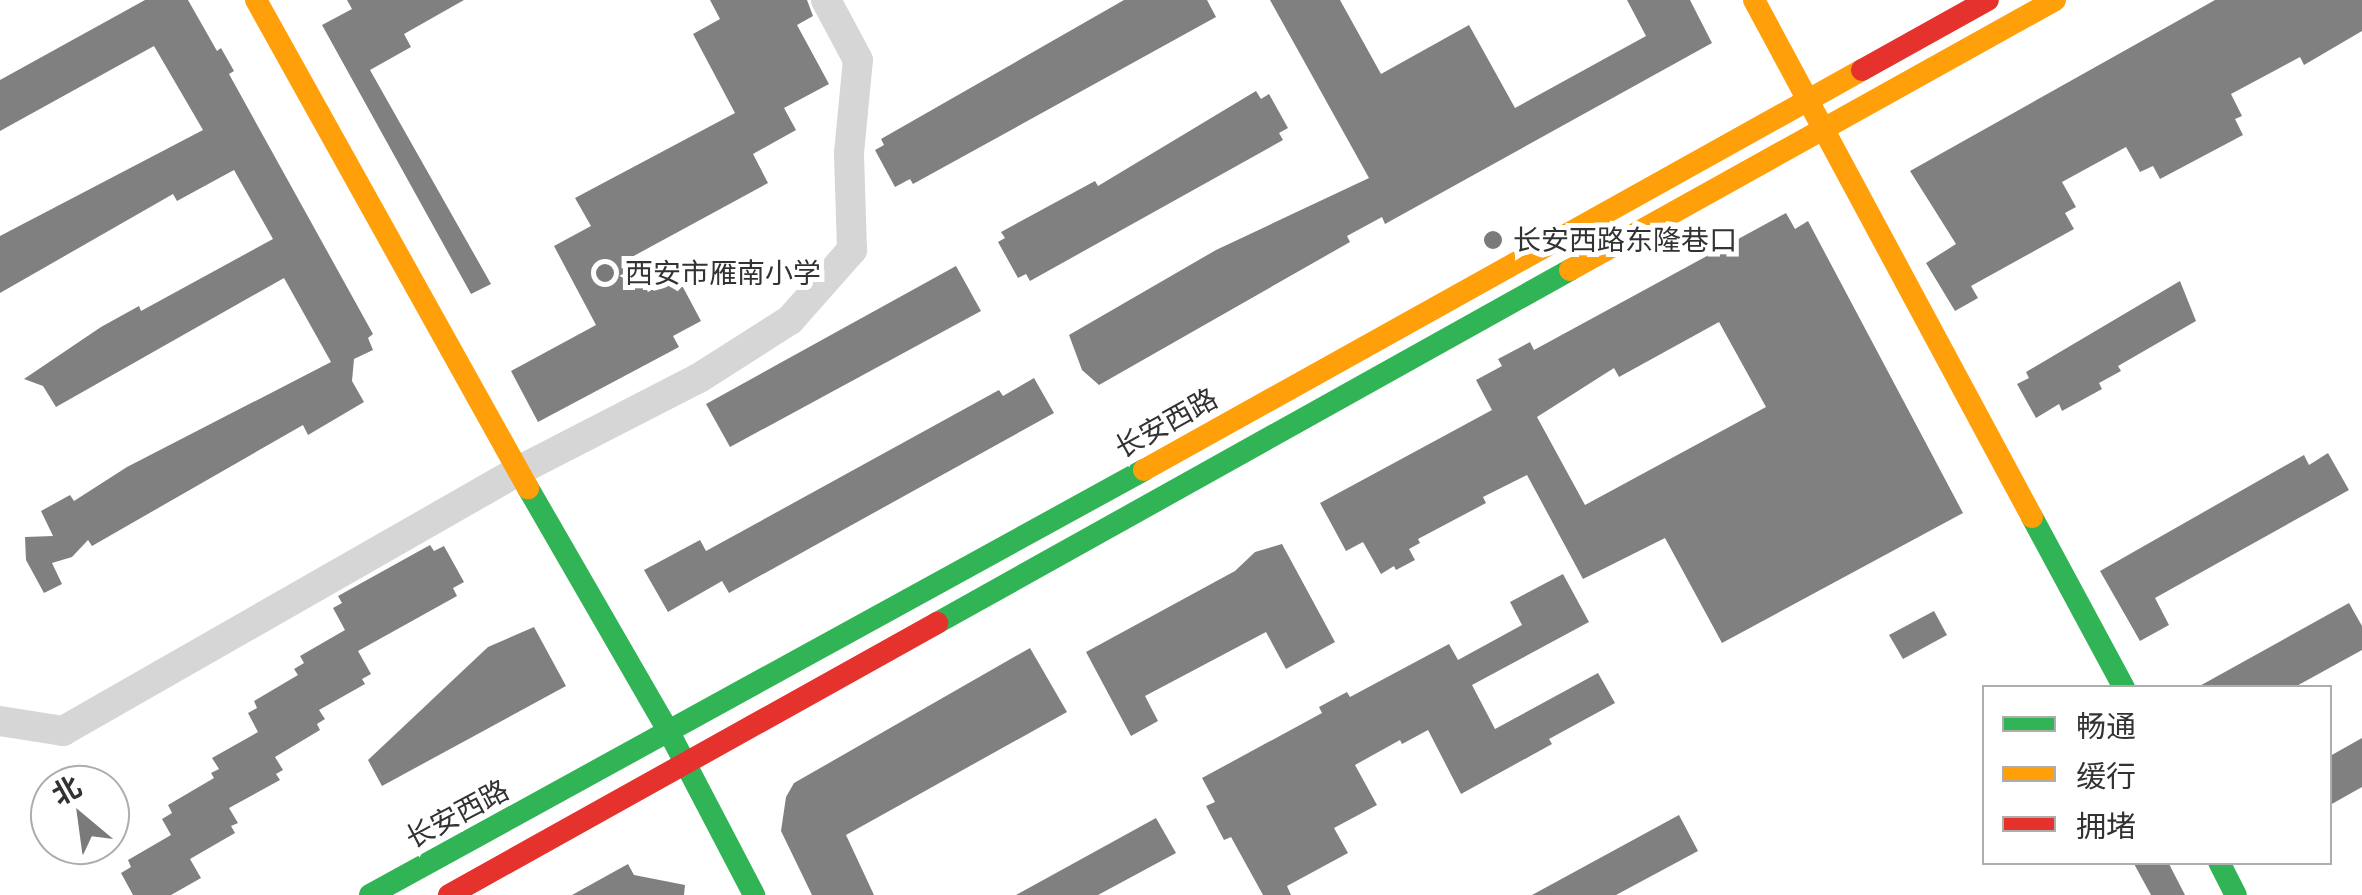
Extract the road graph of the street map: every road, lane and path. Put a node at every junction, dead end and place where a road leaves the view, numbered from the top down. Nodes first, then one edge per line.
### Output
1 (256, 0) edge
2 (826, 0) edge
3 (1754, 0) edge
4 (1988, 0) edge
5 (2054, 0) edge
6 (1806, 98) junction
7 (1823, 130) junction
8 (518, 472) junction
9 (2122, 685) edge
10 (0, 721) edge
11 (670, 734) junction
12 (684, 767) junction
13 (2220, 865) edge
14 (370, 895) edge
15 (449, 895) edge
16 (754, 895) edge
17 (2236, 895) edge

1 - 8 main road
2 - 8 street
3 - 6 main road
4 - 6 main road, 长安西路
5 - 7 main road
6 - 7 main road
6 - 11 main road, 长安西路
7 - 9 main road
7 - 12 main road
8 - 10 street
8 - 11 main road
11 - 12 main road
11 - 14 main road, 长安西路
12 - 15 main road
12 - 16 main road
13 - 17 main road

